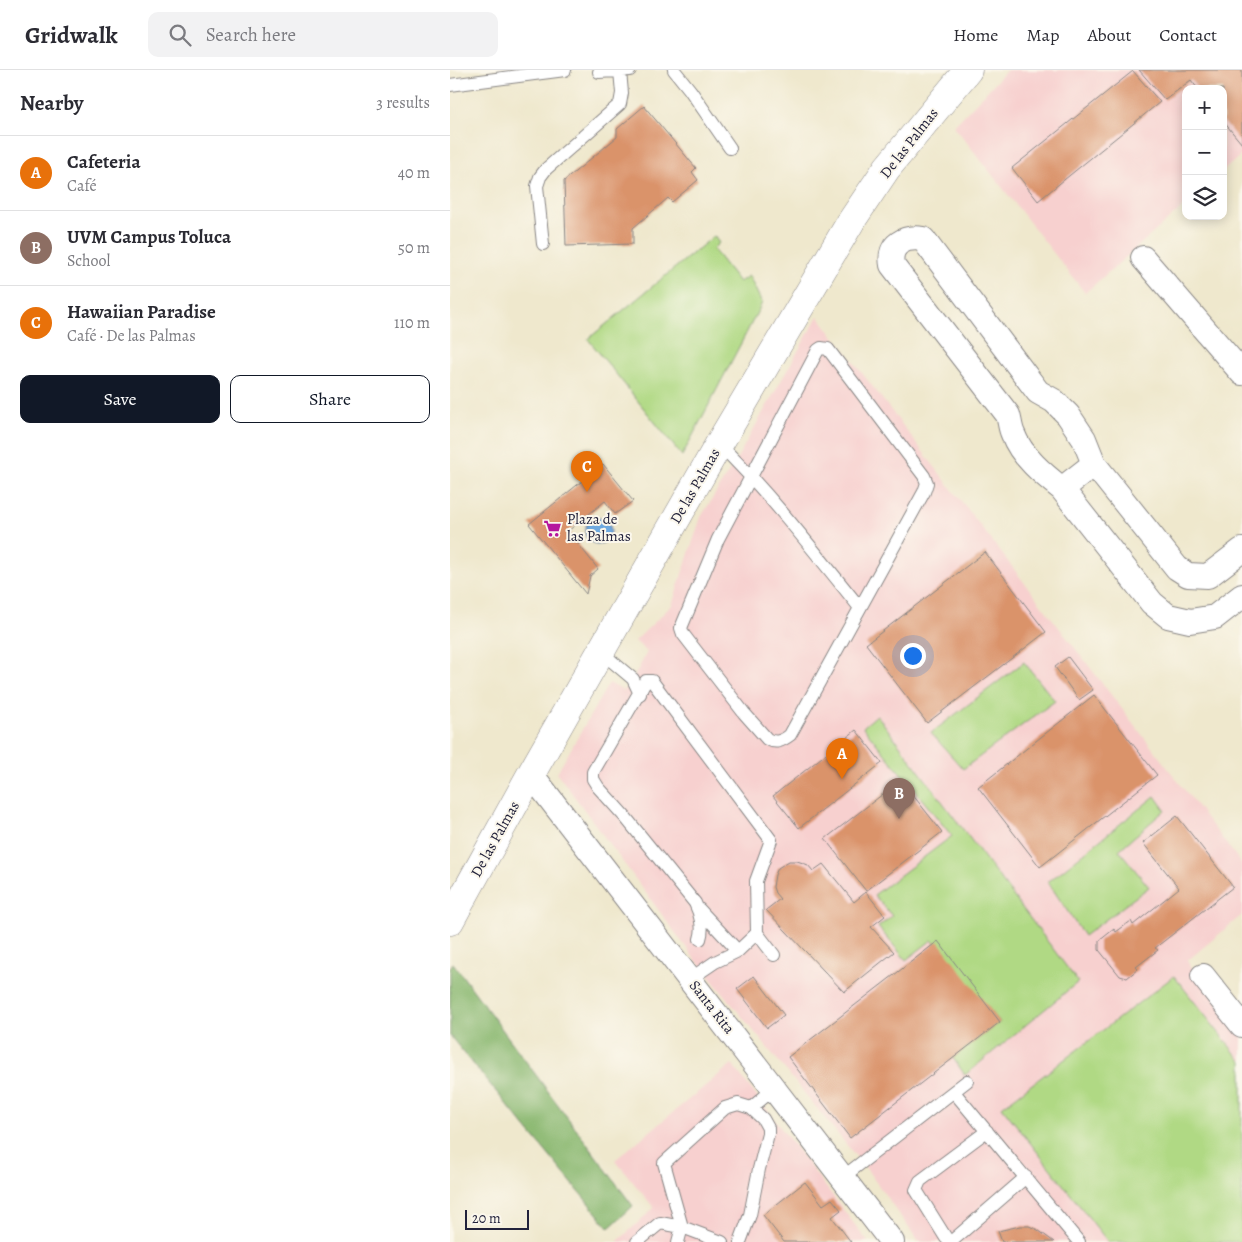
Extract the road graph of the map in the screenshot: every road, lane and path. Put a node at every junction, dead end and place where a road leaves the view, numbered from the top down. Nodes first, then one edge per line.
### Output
1 (565, 70) edge
2 (625, 70) edge
3 (674, 70) edge
4 (968, 70) edge
5 (599, 72) dead end
6 (450, 85) edge
7 (730, 148) dead end
8 (544, 244) dead end
9 (1143, 258) dead end
10 (1242, 373) edge
11 (1038, 392) junction
12 (1008, 415) junction
13 (719, 444) junction
14 (1094, 464) junction
15 (750, 478) junction
16 (1062, 489) junction
17 (1242, 550) edge
18 (1242, 596) edge
19 (860, 608) junction
20 (601, 652) junction
21 (640, 694) junction
22 (531, 774) junction
23 (697, 907) junction
24 (450, 921) edge
25 (757, 933) junction
26 (700, 939) dead end
27 (738, 950) junction
28 (774, 955) dead end
29 (1203, 976) dead end
30 (690, 979) junction
31 (1242, 1025) edge
32 (967, 1081) dead end
33 (774, 1088) junction
34 (954, 1092) junction
35 (751, 1108) junction
36 (987, 1130) junction
37 (843, 1177) junction
38 (1026, 1177) junction
39 (682, 1227) junction
40 (637, 1242) edge
41 (678, 1242) edge
42 (722, 1242) edge
43 (740, 1242) edge
44 (892, 1242) edge
45 (1079, 1242) edge

1 - 6 lane
2 - 5 lane
2 - 8 lane
3 - 7 lane
4 - 13 street, De las Palmas
9 - 10 street
11 - 12 street
11 - 12 street
11 - 14 street
12 - 16 street
13 - 15 lane
13 - 20 street, De las Palmas
14 - 16 street
14 - 17 street
15 - 19 lane
15 - 19 lane
15 - 19 lane
16 - 18 street
20 - 21 lane
20 - 22 street, De las Palmas
21 - 23 lane
21 - 25 lane
22 - 24 street, De las Palmas
22 - 30 street, Santa Rita
23 - 26 lane
23 - 27 lane
25 - 27 lane
25 - 28 lane
27 - 30 lane
29 - 31 street
30 - 33 street, Santa Rita
32 - 34 lane
33 - 35 lane
33 - 37 street, Santa Rita
34 - 36 lane
34 - 37 lane
35 - 39 lane
35 - 43 lane
36 - 38 lane
36 - 38 lane
37 - 44 street, Santa Rita
38 - 45 lane
39 - 40 lane
39 - 41 lane
39 - 42 lane

